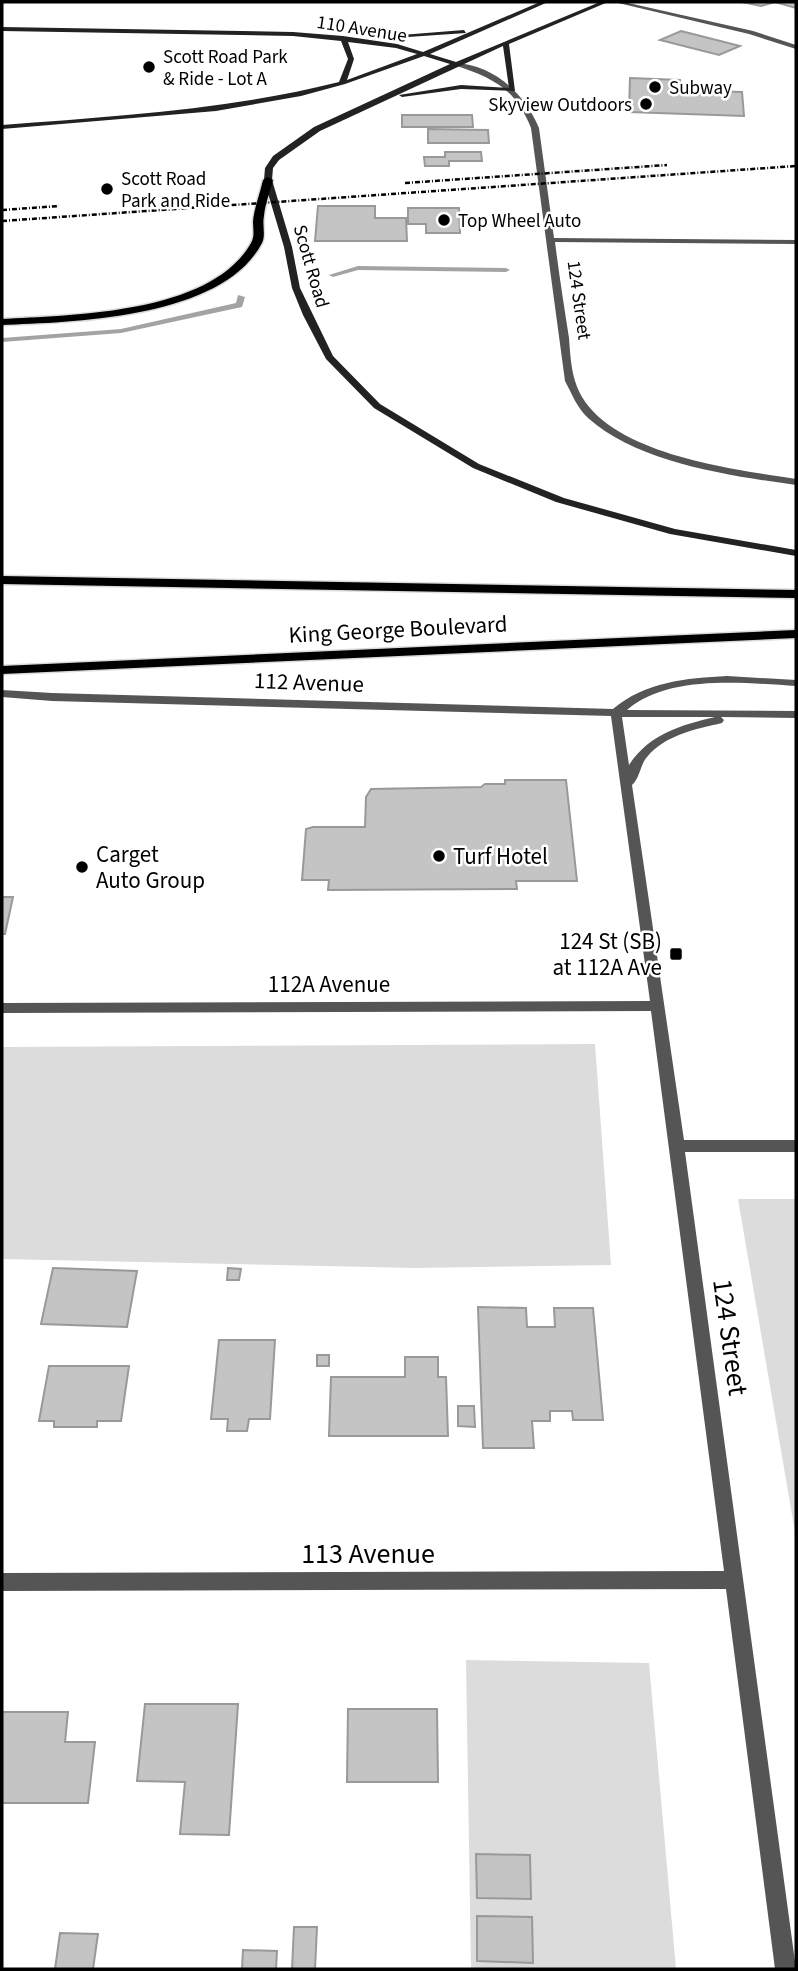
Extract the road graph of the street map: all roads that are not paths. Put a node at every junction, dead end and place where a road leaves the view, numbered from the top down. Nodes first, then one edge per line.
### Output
1 (545, 2) edge
2 (605, 2) edge
3 (617, 2) edge
4 (2, 29) edge
5 (474, 32) junction
6 (343, 38) junction
7 (506, 43) junction
8 (796, 47) edge
9 (423, 54) junction
10 (456, 64) junction
11 (342, 83) junction
12 (513, 90) junction
13 (380, 99) junction
14 (2, 127) edge
15 (268, 180) junction
16 (551, 240) junction
17 (796, 242) edge
18 (2, 322) edge
19 (796, 482) edge
20 (796, 553) edge
21 (2, 580) edge
22 (796, 594) edge
23 (796, 634) edge
24 (2, 670) edge
25 (796, 683) edge
26 (2, 693) edge
27 (616, 713) junction
28 (751, 715) junction
29 (796, 715) edge
30 (628, 793) junction
31 (657, 1006) junction
32 (2, 1008) edge
33 (677, 1146) junction
34 (796, 1146) edge
35 (735, 1580) junction
36 (2, 1582) edge
37 (786, 1969) edge

1 - 5 main road
2 - 7 main road
3 - 8 street
4 - 6 main road, 110 Avenue
5 - 6 main road
5 - 9 main road
6 - 9 main road, 110 Avenue
6 - 11 main road
7 - 10 main road
7 - 12 main road
9 - 10 main road, 110 Avenue
9 - 11 main road
10 - 12 street, 124 Street
10 - 13 main road
11 - 14 main road
12 - 13 main road
12 - 16 street, 124 Street
13 - 15 main road
15 - 18 main road
15 - 20 main road, Scott Road
16 - 17 street
16 - 19 street, 124 Street
21 - 22 main road, King George Boulevard
23 - 24 main road, King George Boulevard
25 - 27 street
26 - 27 street, 112 Avenue
27 - 28 street, 112 Avenue
27 - 30 street, 124 Street
28 - 29 street, 112 Avenue
28 - 30 street
30 - 31 street, 124 Street
31 - 32 street, 112A Avenue
31 - 33 street, 124 Street
33 - 34 street
33 - 35 street, 124 Street
35 - 36 street, 113 Avenue
35 - 37 street, 124 Street

